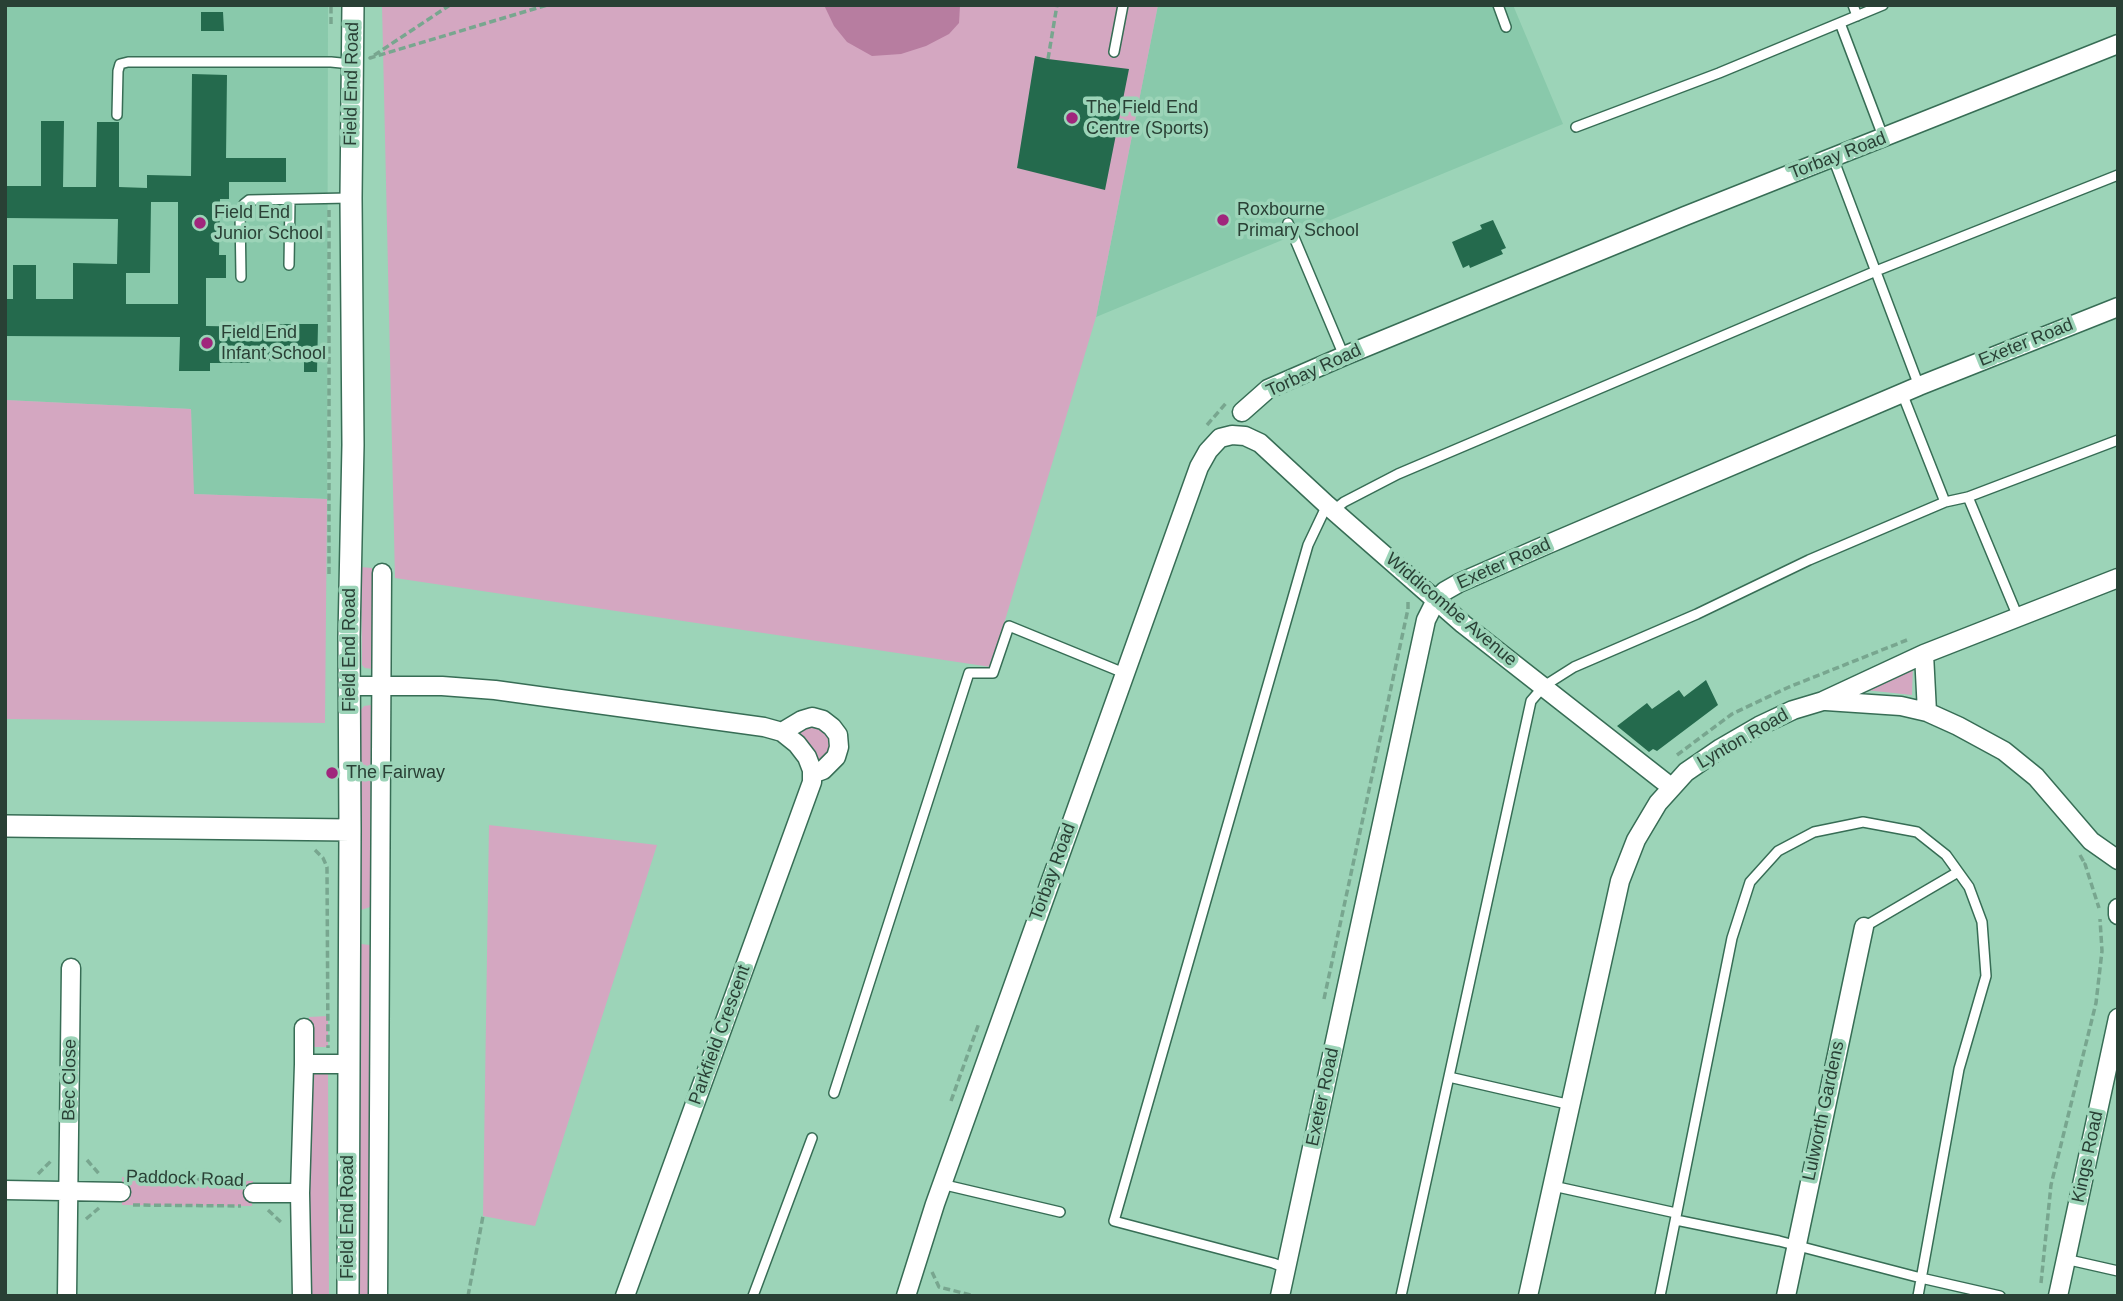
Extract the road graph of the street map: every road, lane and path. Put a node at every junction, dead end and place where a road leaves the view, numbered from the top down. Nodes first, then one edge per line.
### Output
1 (331, 5) edge
2 (353, 5) edge
3 (450, 5) edge
4 (547, 5) edge
5 (1057, 5) edge
6 (1123, 5) edge
7 (1498, 5) edge
8 (1853, 5) edge
9 (1883, 5) edge
10 (1857, 16) junction
11 (1840, 23) junction
12 (1506, 27) dead end
13 (331, 28) dead end
14 (2118, 44) edge
15 (1115, 52) dead end
16 (1048, 60) dead end
17 (353, 64) junction
18 (117, 115) dead end
19 (1576, 127) dead end
20 (1884, 138) junction
21 (1833, 158) junction
22 (2118, 175) edge
23 (330, 198) junction
24 (351, 198) junction
25 (290, 200) junction
26 (1288, 223) dead end
27 (289, 265) dead end
28 (1876, 271) junction
29 (242, 277) dead end
30 (2118, 307) edge
31 (1344, 356) junction
32 (1911, 390) junction
33 (1242, 412) joint
34 (1232, 435) junction
35 (2118, 440) edge
36 (1968, 497) junction
37 (1945, 502) junction
38 (1330, 507) junction
39 (382, 573) dead end
40 (2118, 578) edge
41 (329, 582) dead end
42 (1436, 600) junction
43 (2018, 617) junction
44 (1914, 638) dead end
45 (1924, 654) junction
46 (1125, 673) junction
47 (382, 685) junction
48 (349, 686) junction
49 (1544, 686) junction
50 (1823, 701) junction
51 (1927, 712) junction
52 (782, 732) junction
53 (812, 774) junction
54 (1664, 782) junction
55 (5, 826) edge
56 (350, 830) junction
57 (306, 846) dead end
58 (2111, 856) edge
59 (1958, 872) junction
60 (2118, 908) edge
61 (2118, 915) edge
62 (1864, 928) joint
63 (71, 968) dead end
64 (2118, 1018) edge
65 (304, 1028) dead end
66 (304, 1064) junction
67 (338, 1064) junction
68 (1449, 1077) junction
69 (834, 1093) dead end
70 (1571, 1105) junction
71 (812, 1138) dead end
72 (941, 1184) junction
73 (1553, 1186) junction
74 (5, 1190) edge
75 (68, 1191) junction
76 (121, 1192) junction
77 (253, 1193) junction
78 (300, 1193) junction
79 (265, 1207) dead end
80 (1060, 1212) dead end
81 (483, 1216) dead end
82 (1676, 1216) junction
83 (292, 1232) dead end
84 (1795, 1245) junction
85 (918, 1258) junction
86 (2066, 1259) junction
87 (1286, 1268) junction
88 (2118, 1271) edge
89 (1922, 1279) junction
90 (910, 1294) edge
91 (67, 1296) edge
92 (302, 1296) edge
93 (348, 1296) edge
94 (378, 1296) edge
95 (468, 1296) edge
96 (625, 1296) edge
97 (753, 1296) edge
98 (975, 1296) edge
99 (1280, 1296) edge
100 (1401, 1296) edge
101 (1528, 1296) edge
102 (1660, 1296) edge
103 (1786, 1296) edge
104 (1918, 1296) edge
105 (2000, 1296) edge
106 (2039, 1296) edge
107 (2058, 1296) edge

1 - 13 path
2 - 17 street, Field End Road
3 - 4 path
5 - 16 path
6 - 15 lane
7 - 12 lane
8 - 10 lane
9 - 10 lane
10 - 11 lane
11 - 19 lane
11 - 20 lane
14 - 20 street, Torbay Road
17 - 18 lane
17 - 24 street, Field End Road
20 - 21 street, Torbay Road
21 - 28 lane
21 - 31 street, Torbay Road
22 - 28 lane
23 - 24 lane
23 - 25 lane
23 - 41 path
24 - 48 street, Field End Road
25 - 27 lane
25 - 29 lane
26 - 31 lane
28 - 32 lane
28 - 38 lane
30 - 32 street, Exeter Road
31 - 33 street, Torbay Road
32 - 37 lane
32 - 42 street, Exeter Road
33 - 34 lane, Torbay Road
34 - 38 street, Widdicombe Avenue
34 - 46 street, Torbay Road
35 - 36 lane
36 - 37 lane
36 - 43 lane
37 - 49 lane
38 - 42 street, Widdicombe Avenue
38 - 87 lane
39 - 47 street
40 - 43 street, Lynton Road
42 - 49 street, Widdicombe Avenue
42 - 87 street, Exeter Road
43 - 45 street, Lynton Road
44 - 54 path
45 - 50 street, Lynton Road
45 - 51 street
46 - 69 lane
46 - 72 street, Torbay Road
47 - 48 street
47 - 52 street
47 - 94 street
48 - 56 street, Field End Road
49 - 54 street, Widdicombe Avenue
49 - 68 lane
50 - 51 street
50 - 54 street, Lynton Road
51 - 58 street
52 - 53 street
52 - 53 street
53 - 96 street, Parkfield Crescent
54 - 70 street, Lynton Road
55 - 56 street
56 - 67 street, Field End Road
57 - 67 path
58 - 106 path
59 - 62 lane
59 - 82 lane
59 - 89 lane
60 - 61 street
62 - 84 street, Lulworth Gardens
63 - 75 street, Bec Close
64 - 86 street, Kings Road
65 - 66 street
66 - 67 street
66 - 78 street
67 - 93 street, Field End Road
68 - 70 lane
68 - 100 lane
70 - 73 street, Lynton Road
71 - 97 lane
72 - 80 lane
72 - 85 street, Torbay Road
73 - 82 lane
73 - 101 street, Lynton Road
74 - 75 street, Paddock Road
75 - 76 street, Paddock Road
75 - 91 street, Bec Close
76 - 77 path, Paddock Road
76 - 77 path
77 - 78 street, Paddock Road
78 - 92 street
79 - 83 path
81 - 95 path
82 - 84 lane
82 - 102 lane
84 - 89 lane
84 - 103 street, Lulworth Gardens
85 - 90 street, Torbay Road
85 - 98 path
86 - 88 lane
86 - 107 street, Kings Road
87 - 99 street, Exeter Road
89 - 104 lane
89 - 105 lane

